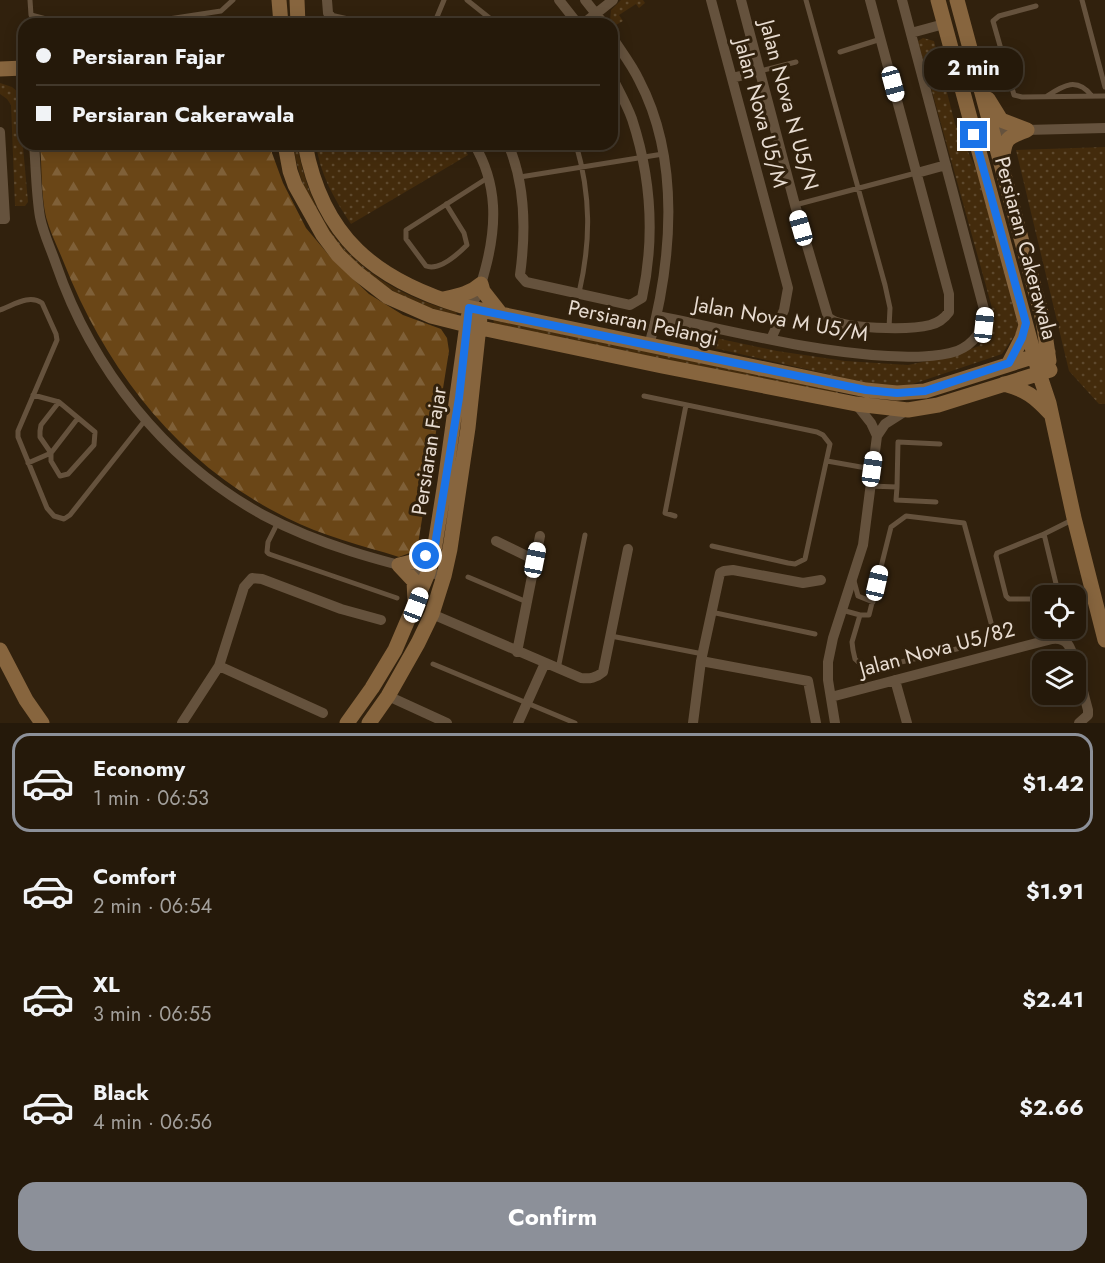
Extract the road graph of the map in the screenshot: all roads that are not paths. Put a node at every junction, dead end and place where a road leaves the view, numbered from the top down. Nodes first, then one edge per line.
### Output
1 (30, 0) edge
2 (232, 0) edge
3 (279, 0) edge
4 (297, 0) edge
5 (327, 0) edge
6 (444, 0) edge
7 (467, 0) edge
8 (559, 0) edge
9 (585, 0) edge
10 (613, 0) edge
11 (711, 0) edge
12 (741, 0) edge
13 (806, 0) edge
14 (870, 0) edge
15 (902, 0) edge
16 (938, 0) edge
17 (957, 0) edge
18 (1082, 0) edge
19 (1036, 6) dead end
20 (596, 12) junction
21 (42, 18) edge
22 (183, 18) edge
23 (280, 18) edge
24 (298, 18) edge
25 (332, 18) edge
26 (436, 18) edge
27 (490, 18) edge
28 (576, 18) edge
29 (588, 18) edge
30 (600, 18) edge
31 (945, 24) junction
32 (911, 33) junction
33 (881, 39) junction
34 (618, 46) edge
35 (840, 52) dead end
36 (796, 62) dead end
37 (18, 68) edge
38 (0, 69) edge
39 (760, 71) junction
40 (732, 78) junction
41 (979, 84) junction
42 (1105, 87) edge
43 (618, 90) edge
44 (1092, 96) junction
45 (1105, 96) edge
46 (1047, 97) junction
47 (1105, 128) edge
48 (1027, 130) junction
49 (991, 131) junction
50 (0, 132) edge
51 (974, 135) junction
52 (34, 150) edge
53 (286, 150) edge
54 (306, 150) edge
55 (477, 150) edge
56 (510, 150) edge
57 (578, 150) edge
58 (664, 154) junction
59 (642, 157) junction
60 (1, 165) edge
61 (946, 165) junction
62 (583, 167) junction
63 (1002, 169) junction
64 (917, 173) junction
65 (489, 177) junction
66 (520, 177) junction
67 (857, 189) junction
68 (446, 204) junction
69 (795, 205) junction
70 (0, 219) edge
71 (578, 295) junction
72 (441, 299) junction
73 (477, 300) junction
74 (0, 310) edge
75 (501, 314) junction
76 (657, 316) junction
77 (448, 320) junction
78 (1026, 323) junction
79 (473, 326) junction
80 (889, 328) junction
81 (499, 331) junction
82 (771, 339) junction
83 (649, 346) junction
84 (470, 354) junction
85 (1041, 354) junction
86 (1009, 363) junction
87 (1044, 372) junction
88 (1004, 384) junction
89 (33, 395) junction
90 (644, 396) dead end
91 (59, 402) junction
92 (856, 404) junction
93 (686, 405) junction
94 (1049, 408) junction
95 (908, 410) junction
96 (78, 418) junction
97 (146, 419) junction
98 (877, 436) junction
99 (940, 444) dead end
100 (51, 453) junction
101 (827, 461) junction
102 (28, 463) junction
103 (872, 469) junction
104 (870, 486) junction
105 (897, 487) junction
106 (936, 502) dead end
107 (675, 516) dead end
108 (1074, 518) junction
109 (278, 522) junction
110 (1044, 534) junction
111 (585, 535) dead end
112 (540, 536) dead end
113 (496, 541) dead end
114 (435, 545) junction
115 (712, 546) dead end
116 (628, 549) dead end
117 (535, 560) junction
118 (399, 565) junction
119 (428, 573) junction
120 (444, 576) junction
121 (853, 576) junction
122 (468, 577) dead end
123 (821, 580) dead end
124 (1056, 585) edge
125 (397, 598) dead end
126 (1032, 599) edge
127 (1086, 601) edge
128 (527, 602) junction
129 (873, 602) junction
130 (1094, 602) junction
131 (416, 605) junction
132 (842, 609) junction
133 (711, 612) junction
134 (432, 614) junction
135 (860, 615) junction
136 (381, 620) dead end
137 (815, 634) dead end
138 (610, 636) junction
139 (1105, 640) edge
140 (0, 651) edge
141 (1071, 651) edge
142 (517, 652) junction
143 (702, 657) junction
144 (544, 663) junction
145 (433, 664) dead end
146 (219, 666) junction
147 (558, 669) junction
148 (895, 680) junction
149 (388, 696) junction
150 (831, 697) junction
151 (1086, 703) edge
152 (527, 704) junction
153 (323, 713) dead end
154 (42, 723) edge
155 (182, 723) edge
156 (347, 723) edge
157 (369, 723) edge
158 (447, 723) edge
159 (518, 723) edge
160 (575, 723) edge
161 (693, 723) edge
162 (816, 723) edge
163 (835, 723) edge
164 (907, 723) edge
165 (1079, 723) edge

1 - 21 lane
2 - 22 lane
3 - 23 street
4 - 24 street
5 - 25 street
6 - 26 lane
7 - 27 lane
8 - 28 street
9 - 20 street
10 - 20 street
11 - 40 street, Jalan Nova U5/M
12 - 39 street, Jalan Nova N U5/N
13 - 67 lane
14 - 33 street
15 - 32 street, Jalan Nova M U5/M
16 - 31 street, Persiaran Cakerawala
17 - 41 street, Persiaran Cakerawala
18 - 42 lane
19 - 46 lane
20 - 29 street
20 - 30 street
31 - 32 street
31 - 51 street, Persiaran Cakerawala
32 - 61 street, Jalan Nova M U5/M
33 - 35 lane
33 - 64 street
34 - 58 street
36 - 39 lane
37 - 38 street
39 - 40 street
39 - 69 street, Jalan Nova N U5/N
40 - 82 street, Jalan Nova U5/M
41 - 48 street
41 - 49 street, Persiaran Cakerawala
43 - 59 street
44 - 45 lane
44 - 46 lane
44 - 46 lane
47 - 48 street
48 - 49 street
48 - 63 street
49 - 51 street
49 - 63 street, Persiaran Cakerawala
50 - 60 street
51 - 78 street, Persiaran Cakerawala
52 - 97 street
53 - 77 street, Persiaran Pelangi
54 - 72 street, Persiaran Pelangi
55 - 65 street
56 - 66 street
57 - 62 lane
58 - 59 lane
58 - 76 street
59 - 62 lane
59 - 71 street
60 - 70 street
61 - 64 street
61 - 82 street, Jalan Nova M U5/M
62 - 66 lane
62 - 71 lane
63 - 85 street, Persiaran Cakerawala
64 - 67 lane
64 - 80 street
65 - 68 lane
65 - 73 street
66 - 71 street
67 - 69 lane
67 - 80 lane
68 - 68 lane
69 - 80 street, Jalan Nova N U5/N
72 - 73 street, Persiaran Pelangi
72 - 73 street
73 - 75 street, Persiaran Pelangi
73 - 75 street
73 - 79 street
74 - 89 lane
75 - 83 street, Persiaran Pelangi
76 - 82 street, Jalan Nova M U5/M
76 - 83 street
77 - 79 street, Persiaran Pelangi
77 - 84 street
78 - 85 street, Persiaran Cakerawala
78 - 86 street
79 - 81 street, Persiaran Pelangi
79 - 84 street
81 - 84 street
81 - 92 street, Persiaran Pelangi
83 - 86 street, Persiaran Pelangi
84 - 114 street, Persiaran Fajar
84 - 120 street
85 - 86 street, Persiaran Pelangi
85 - 87 street, Persiaran Cakerawala
87 - 88 street, Persiaran Pelangi
87 - 94 street, Persiaran Cakerawala
88 - 94 street
88 - 95 street, Persiaran Pelangi
89 - 91 lane
89 - 102 lane
90 - 93 lane
91 - 96 lane
91 - 100 lane
92 - 95 street, Persiaran Pelangi
92 - 98 street
93 - 101 lane
93 - 107 lane
94 - 108 street, Persiaran Cakerawala
95 - 98 street
96 - 100 lane
96 - 100 lane
97 - 102 lane
97 - 109 street
98 - 103 street
99 - 105 lane
100 - 102 lane
101 - 103 lane
101 - 115 lane
103 - 104 street
104 - 105 lane
104 - 121 street
105 - 106 lane
108 - 110 lane
108 - 130 street, Persiaran Cakerawala
109 - 118 street
109 - 125 lane
110 - 124 lane
110 - 126 lane
111 - 147 lane
112 - 117 street
113 - 117 street
114 - 118 street
114 - 119 street, Persiaran Fajar
116 - 138 street
117 - 128 street
118 - 119 street
118 - 131 street
119 - 120 street
119 - 131 street, Persiaran Fajar
120 - 134 street
121 - 129 lane
121 - 132 street
122 - 128 lane
123 - 133 street
127 - 130 lane
128 - 142 street
129 - 135 lane
129 - 135 lane
130 - 139 street, Persiaran Cakerawala
131 - 156 street, Persiaran Fajar
132 - 135 lane
132 - 150 street
133 - 137 lane
133 - 143 street
134 - 142 street
134 - 149 street
136 - 146 street
138 - 143 lane
138 - 147 street
140 - 154 street
141 - 148 street, Jalan Nova U5/82
142 - 144 street
143 - 161 street
143 - 162 street
144 - 147 street
144 - 152 street
145 - 152 lane
146 - 153 street
146 - 155 street
148 - 150 street, Jalan Nova U5/82
148 - 164 street
149 - 157 street
149 - 158 street
150 - 163 street
151 - 165 street, Jalan Nova U5/82
152 - 159 street
152 - 160 lane

